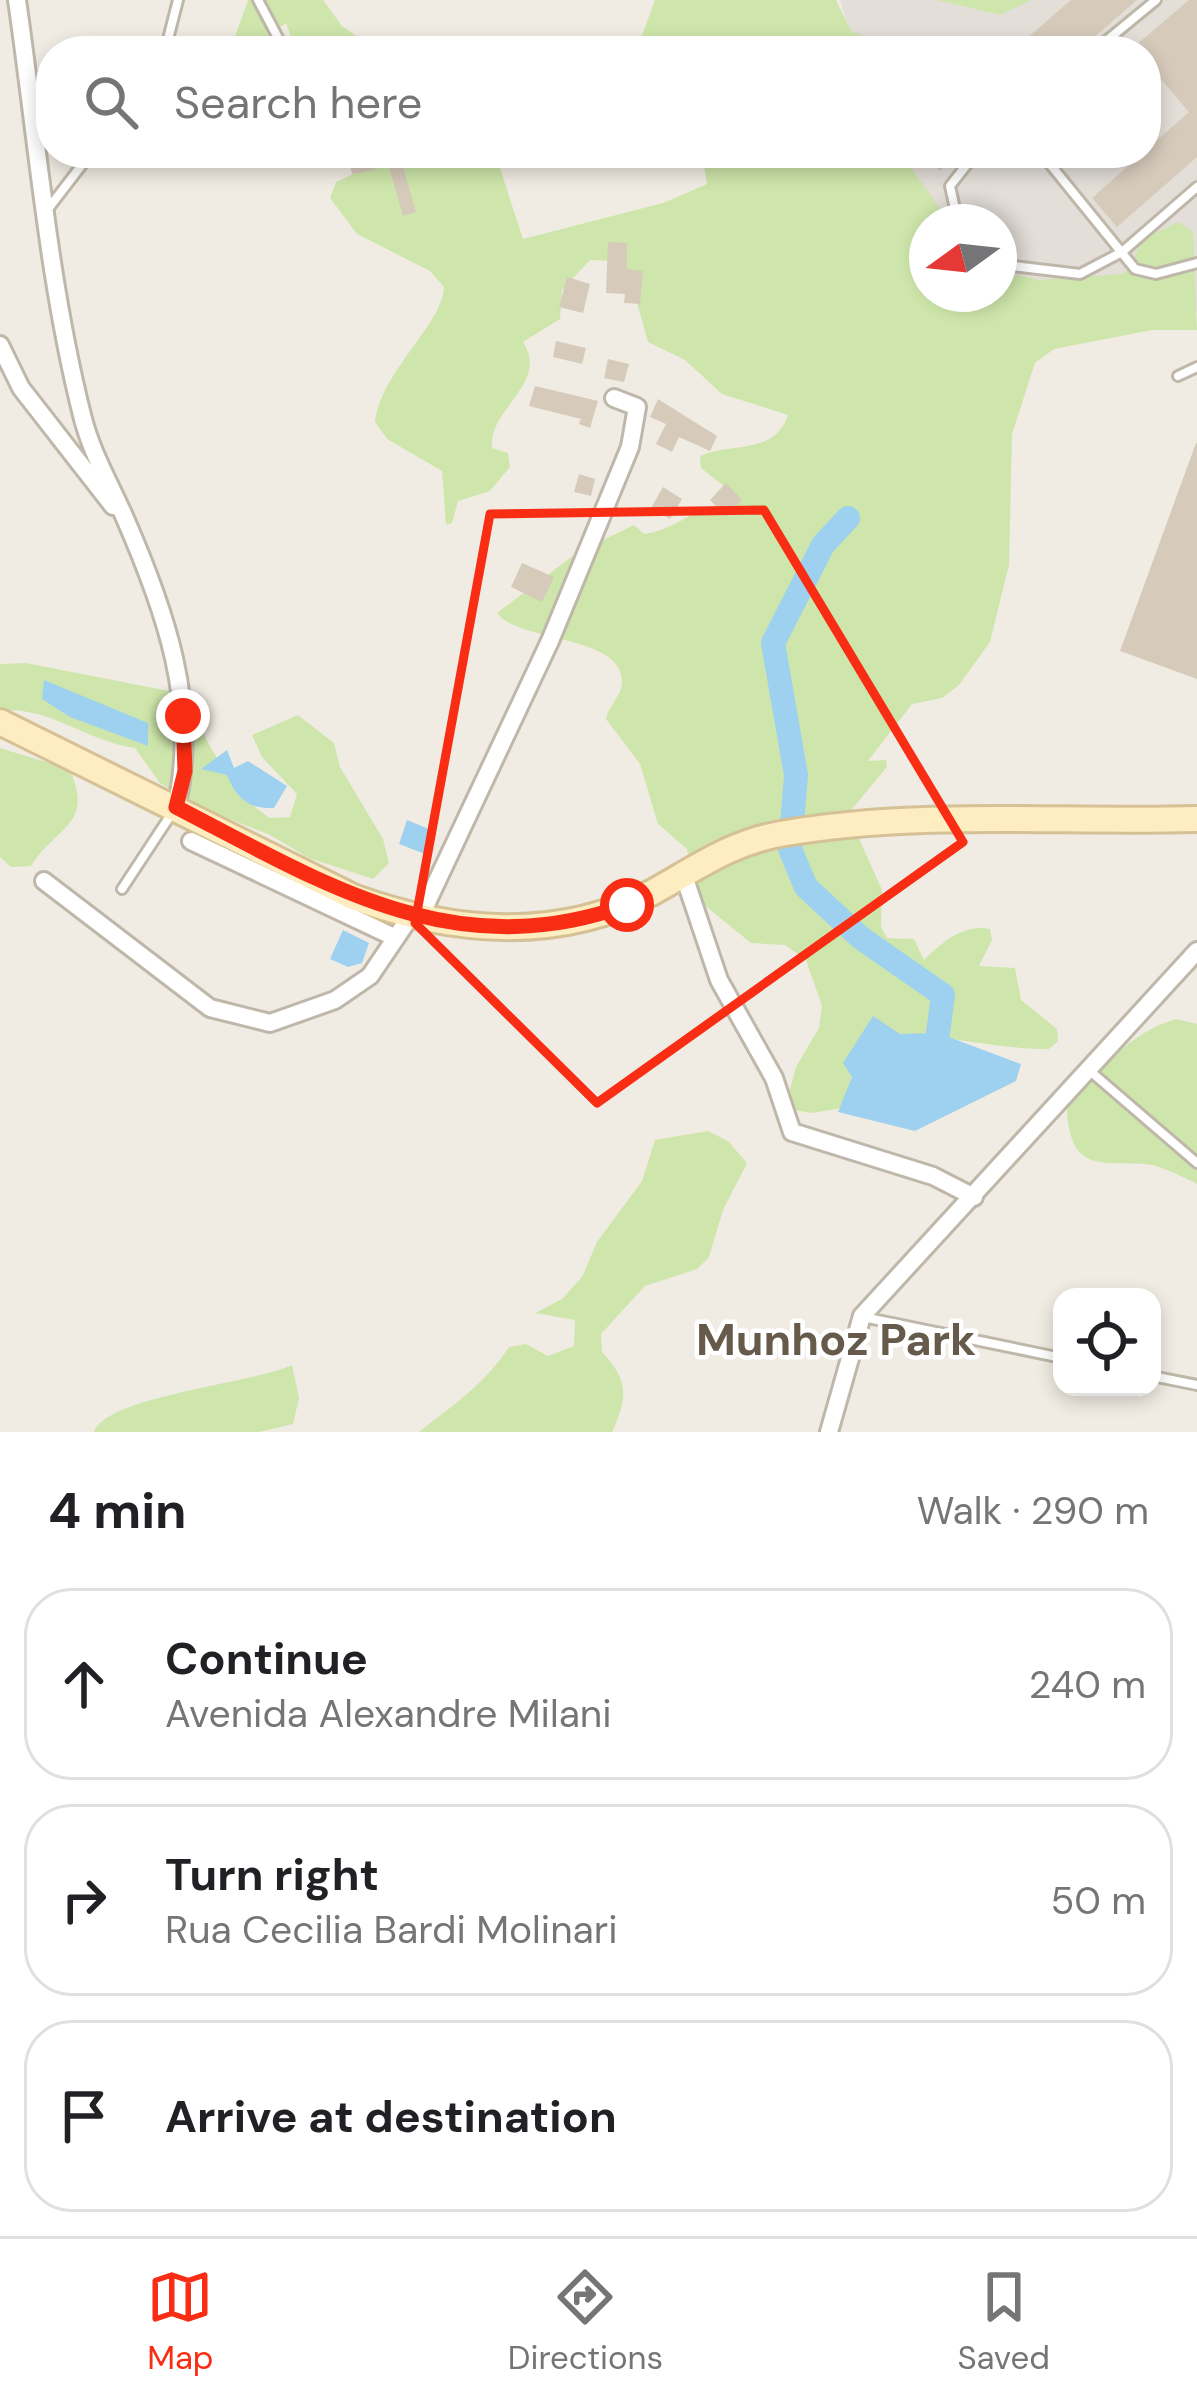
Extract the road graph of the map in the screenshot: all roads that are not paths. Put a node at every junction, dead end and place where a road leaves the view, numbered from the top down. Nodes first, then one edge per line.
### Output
1 (16, 0) edge
2 (178, 0) edge
3 (258, 0) edge
4 (1156, 0) edge
5 (167, 36) edge
6 (277, 36) edge
7 (1112, 36) edge
8 (36, 135) edge
9 (41, 168) edge
10 (79, 168) edge
11 (964, 168) edge
12 (1053, 168) edge
13 (1197, 188) edge
14 (954, 204) edge
15 (47, 210) junction
16 (1122, 252) junction
17 (1197, 263) edge
18 (1017, 266) edge
19 (0, 345) edge
20 (1197, 367) edge
21 (1178, 376) dead end
22 (614, 398) dead end
23 (123, 514) junction
24 (0, 722) edge
25 (176, 807) junction
26 (1197, 819) edge
27 (191, 841) dead end
28 (683, 873) junction
29 (44, 881) dead end
30 (122, 889) dead end
31 (416, 915) junction
32 (396, 938) junction
33 (1197, 951) edge
34 (1089, 1070) junction
35 (1197, 1163) edge
36 (974, 1197) junction
37 (862, 1316) junction
38 (1053, 1356) edge
39 (1161, 1378) edge
40 (1197, 1385) edge
41 (829, 1432) edge

1 - 8 street
2 - 5 lane
3 - 6 lane
4 - 7 lane
9 - 15 street
10 - 15 lane
11 - 14 lane
12 - 16 lane
13 - 16 lane
15 - 23 street
16 - 17 lane
16 - 18 lane
19 - 23 street
20 - 21 lane
22 - 31 street
23 - 25 street
24 - 25 street
25 - 30 lane
25 - 31 street
26 - 28 street
27 - 32 street
28 - 31 street
28 - 36 street
29 - 32 street
31 - 32 street
33 - 34 street
34 - 35 lane
34 - 36 street
36 - 37 street
37 - 38 lane
37 - 41 street
39 - 40 lane

